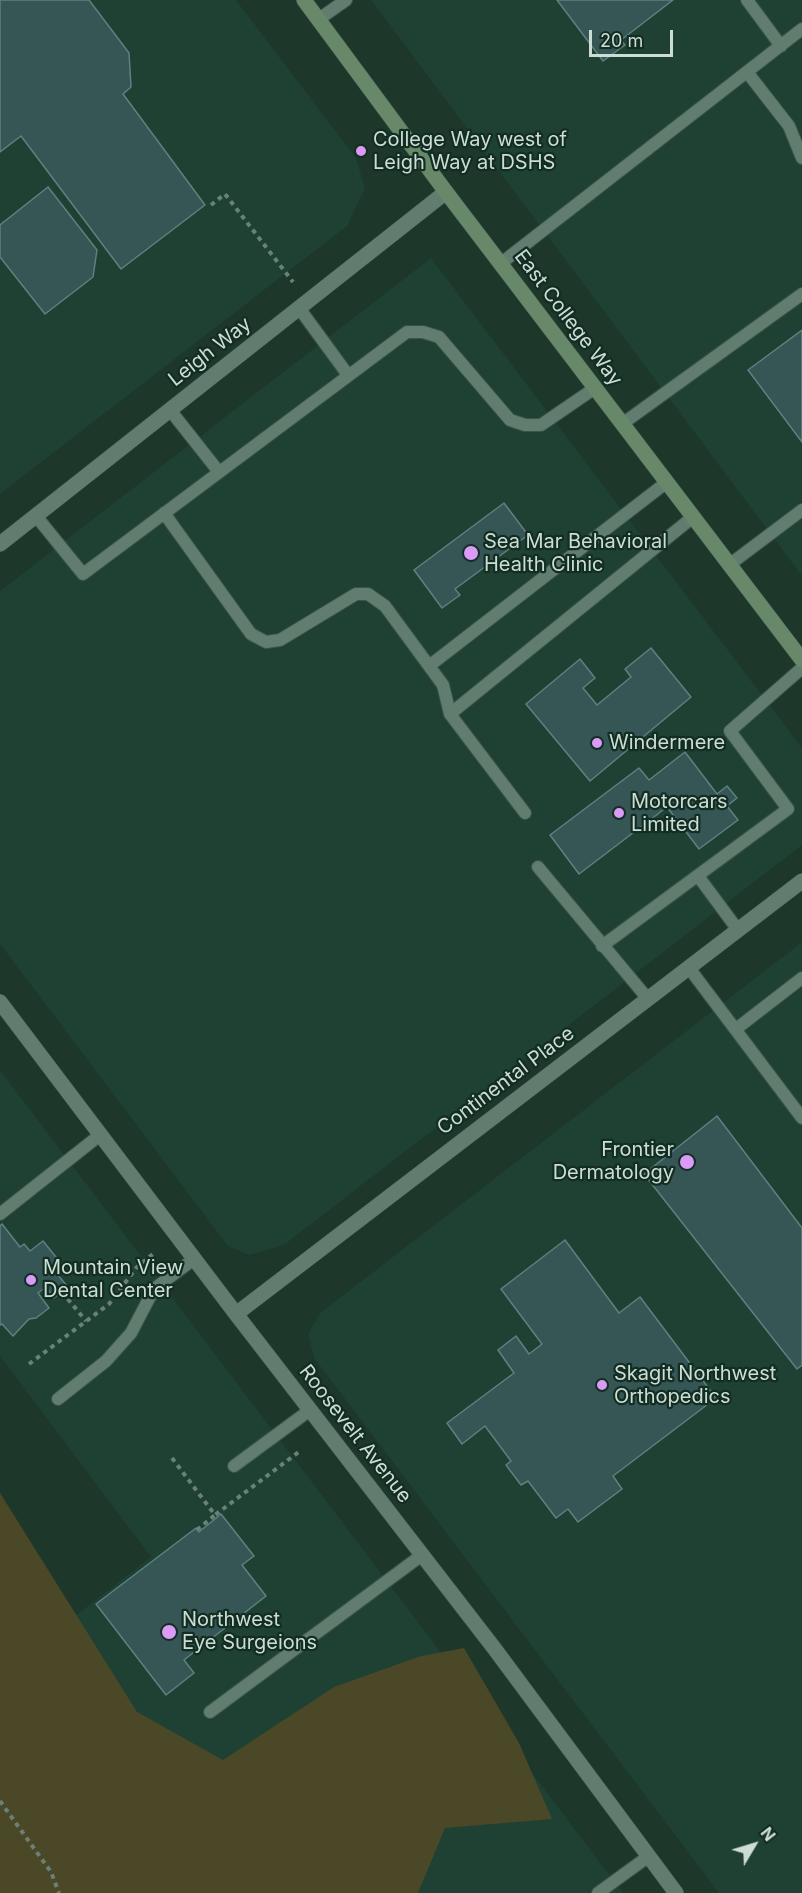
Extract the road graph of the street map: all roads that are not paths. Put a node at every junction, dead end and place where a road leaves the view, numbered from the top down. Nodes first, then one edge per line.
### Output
1 (304, 0) edge
2 (346, 0) edge
3 (747, 0) edge
4 (319, 19) junction
5 (802, 29) edge
6 (781, 46) junction
7 (747, 72) junction
8 (802, 158) edge
9 (446, 192) junction
10 (500, 264) junction
11 (802, 294) edge
12 (299, 308) junction
13 (348, 375) junction
14 (594, 388) junction
15 (170, 410) junction
16 (622, 424) junction
17 (219, 471) junction
18 (667, 482) junction
19 (802, 510) edge
20 (164, 513) junction
21 (36, 516) junction
22 (693, 517) junction
23 (0, 544) edge
24 (729, 565) junction
25 (802, 660) edge
26 (429, 666) junction
27 (802, 668) edge
28 (450, 714) junction
29 (525, 813) dead end
30 (537, 867) dead end
31 (698, 876) junction
32 (802, 881) edge
33 (738, 930) junction
34 (602, 945) junction
35 (689, 968) junction
36 (802, 978) edge
37 (648, 999) junction
38 (0, 1002) edge
39 (736, 1029) junction
40 (802, 1118) edge
41 (100, 1135) junction
42 (0, 1214) edge
43 (194, 1259) junction
44 (236, 1314) junction
45 (58, 1399) dead end
46 (310, 1410) junction
47 (234, 1466) dead end
48 (422, 1555) junction
49 (210, 1712) dead end
50 (649, 1856) junction
51 (598, 1893) edge
52 (676, 1893) edge

1 - 4 main road, East College Way
2 - 4 lane
3 - 6 lane
4 - 9 main road, East College Way
5 - 6 lane
6 - 7 lane
7 - 8 lane
7 - 10 lane
9 - 10 main road, East College Way
9 - 12 street, Leigh Way
10 - 14 main road, East College Way
11 - 16 lane
12 - 13 lane
12 - 15 street, Leigh Way
13 - 14 lane
13 - 17 lane
14 - 16 main road, East College Way
15 - 17 lane
15 - 21 street, Leigh Way
16 - 18 main road, East College Way
17 - 20 lane
18 - 22 main road, East College Way
18 - 26 lane
19 - 24 lane
20 - 21 lane
20 - 26 lane
21 - 23 street, Leigh Way
22 - 24 main road, East College Way
22 - 28 lane
24 - 25 main road, East College Way
26 - 28 lane
27 - 31 lane
28 - 29 lane
30 - 34 lane
31 - 33 lane
31 - 34 lane
32 - 33 street, Continental Place
33 - 35 street, Continental Place
34 - 37 lane
35 - 37 street, Continental Place
35 - 39 lane
36 - 39 lane
37 - 44 street, Continental Place
38 - 41 street, Roosevelt Avenue
39 - 40 lane
41 - 42 lane
41 - 43 street, Roosevelt Avenue
43 - 44 street, Roosevelt Avenue
43 - 45 lane
44 - 46 street, Roosevelt Avenue
46 - 47 lane
46 - 48 street, Roosevelt Avenue
48 - 49 lane
48 - 50 street, Roosevelt Avenue
50 - 51 lane
50 - 52 street, Roosevelt Avenue

